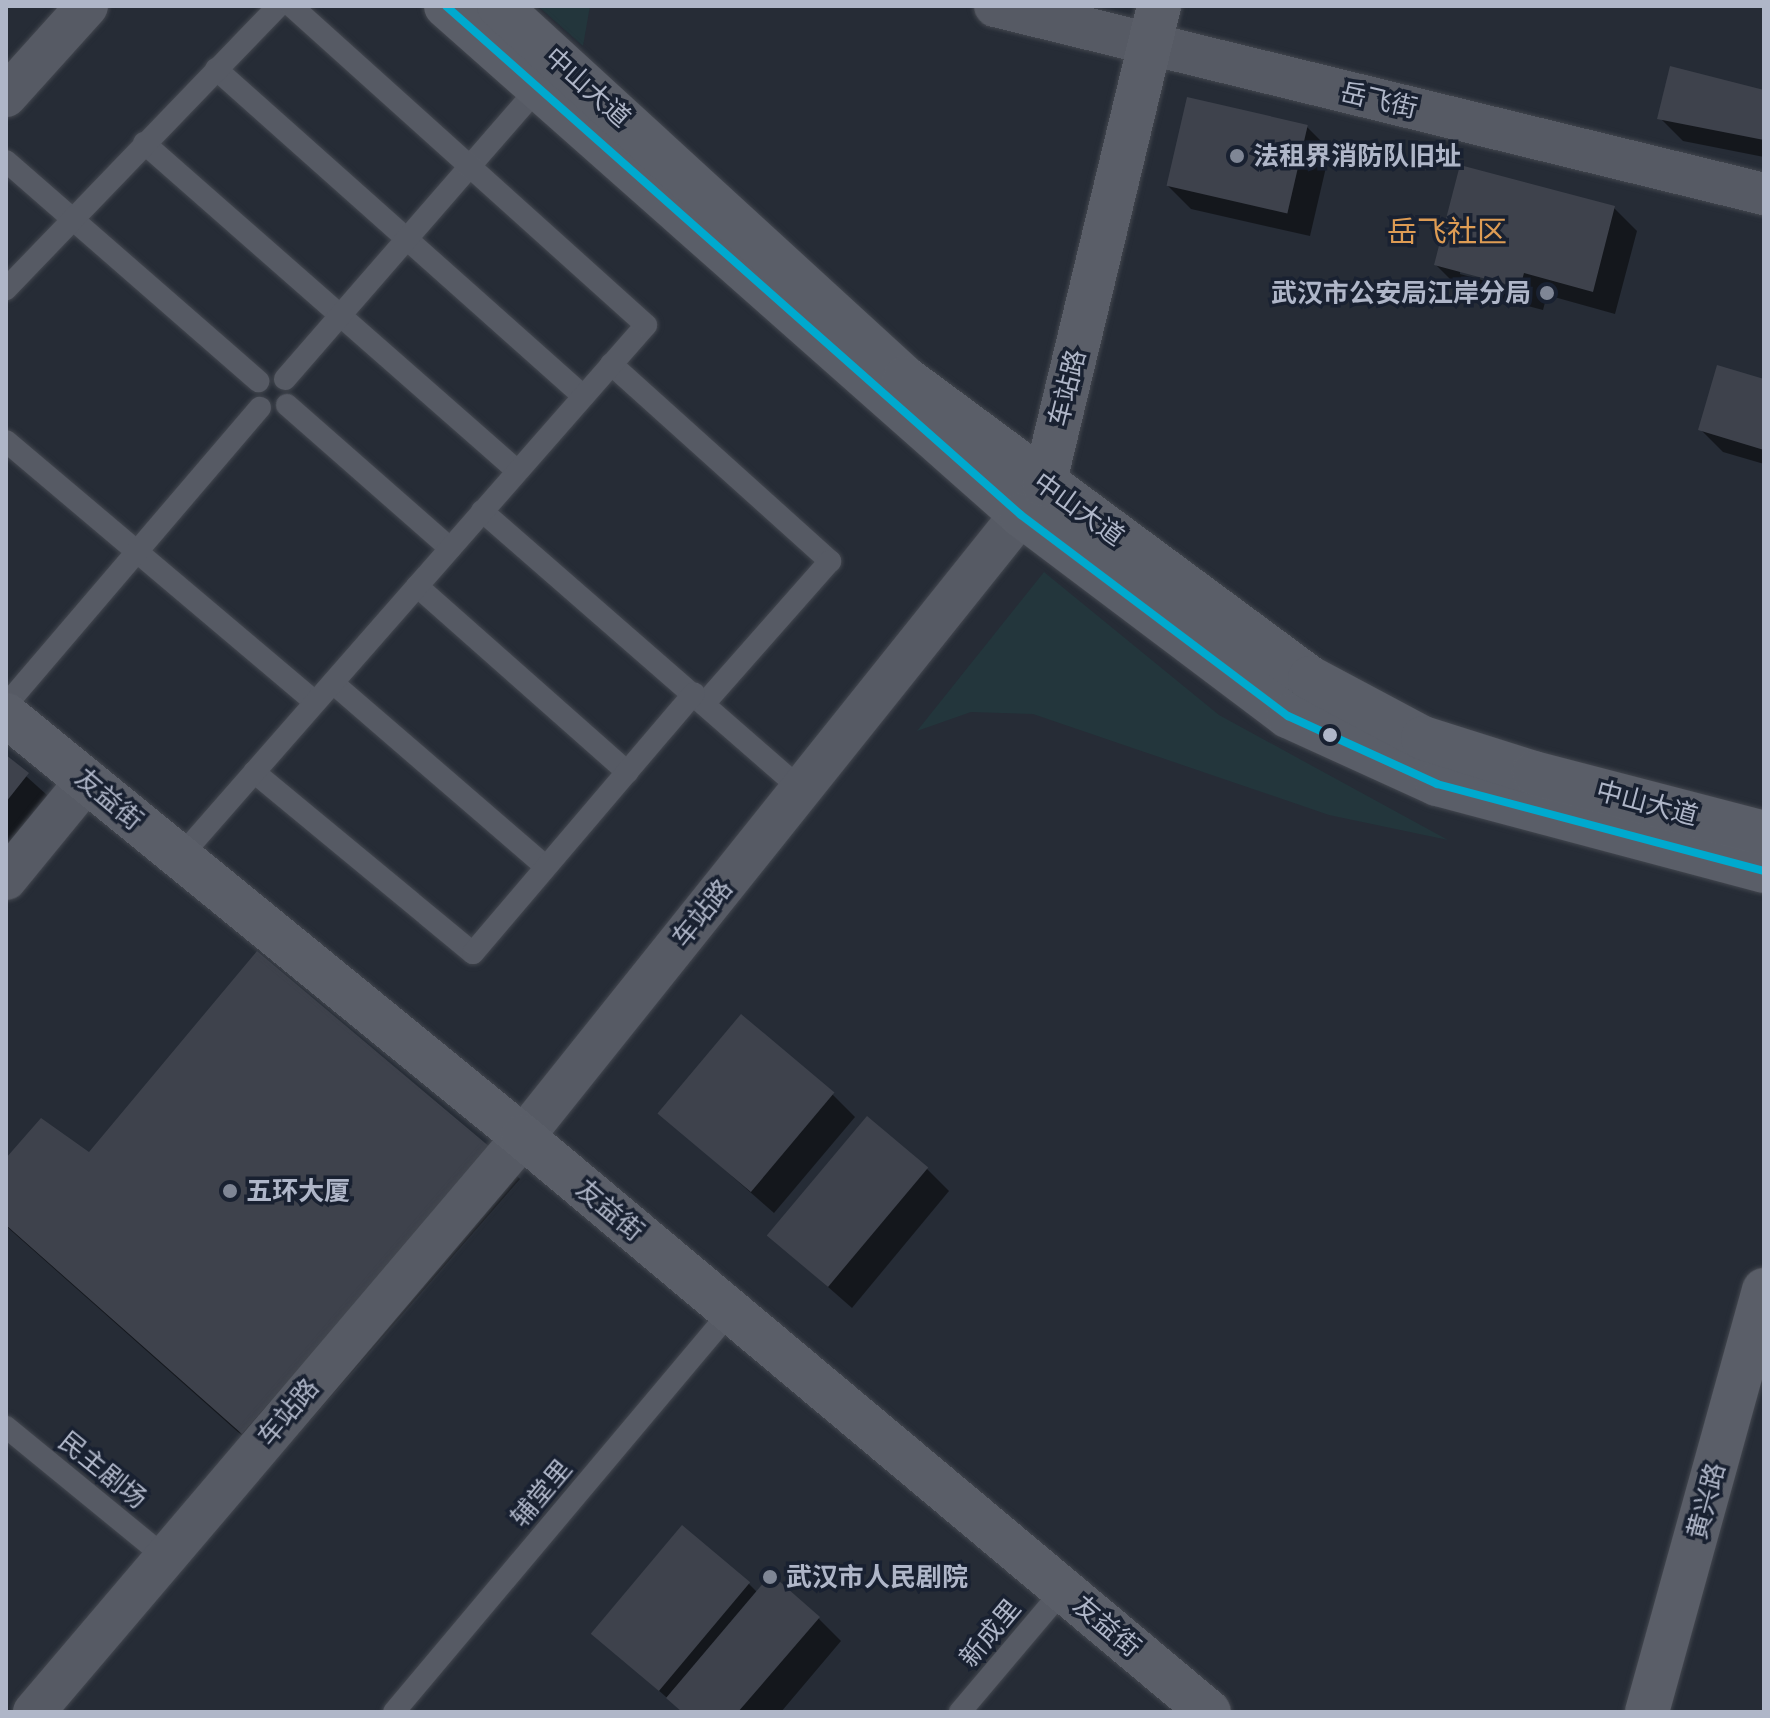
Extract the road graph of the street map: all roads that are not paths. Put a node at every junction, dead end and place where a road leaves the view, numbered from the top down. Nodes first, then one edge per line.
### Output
1 (87, 6) edge
2 (278, 6) edge
3 (292, 6) edge
4 (446, 6) edge
5 (499, 6) edge
6 (995, 6) edge
7 (1154, 26) edge
8 (216, 69) junction
9 (537, 89) junction
10 (6, 96) edge
11 (144, 143) junction
12 (6, 161) edge
13 (470, 167) junction
14 (1764, 194) edge
15 (71, 218) junction
16 (405, 241) junction
17 (6, 289) edge
18 (341, 315) junction
19 (611, 364) junction
20 (285, 379) junction
21 (258, 381) junction
22 (583, 396) junction
23 (287, 405) junction
24 (260, 408) junction
25 (6, 441) edge
26 (518, 471) junction
27 (1032, 500) junction
28 (482, 511) junction
29 (450, 548) junction
30 (136, 551) junction
31 (417, 586) junction
32 (333, 683) junction
33 (700, 698) junction
34 (315, 702) junction
35 (6, 705) edge
36 (6, 715) edge
37 (254, 772) junction
38 (627, 772) junction
39 (87, 780) junction
40 (801, 789) junction
41 (1764, 833) edge
42 (180, 857) junction
43 (546, 867) junction
44 (1764, 871) edge
45 (6, 879) edge
46 (523, 1137) junction
47 (1764, 1290) edge
48 (731, 1311) junction
49 (6, 1427) edge
50 (165, 1557) junction
51 (1063, 1590) junction
52 (34, 1712) edge
53 (394, 1712) edge
54 (960, 1712) edge
55 (1209, 1712) edge
56 (1647, 1712) edge

1 - 10 street
2 - 8 lane
3 - 13 lane
4 - 9 main road, 中山大道
5 - 27 main road, 中山大道
6 - 7 street, 岳飞街
7 - 14 street, 岳飞街
7 - 27 main road, 车站路
8 - 11 lane
8 - 16 lane
9 - 13 lane
9 - 27 main road, 中山大道
11 - 15 lane
11 - 18 lane
12 - 15 lane
13 - 16 lane
13 - 19 lane
15 - 17 lane
15 - 21 lane
16 - 18 lane
16 - 22 lane
18 - 20 lane
18 - 26 lane
19 - 22 lane
19 - 33 lane
20 - 21 lane
20 - 23 lane
21 - 24 lane
22 - 26 lane
23 - 24 lane
23 - 29 lane
24 - 30 lane
25 - 30 lane
26 - 28 lane
27 - 40 street, 车站路
27 - 41 main road, 中山大道
27 - 44 main road, 中山大道
28 - 29 lane
28 - 33 lane
29 - 31 lane
30 - 34 lane
30 - 35 lane
31 - 32 lane
31 - 38 lane
32 - 34 lane
32 - 43 lane
33 - 38 lane
33 - 40 lane
34 - 37 lane
36 - 39 main road, 友益街
37 - 42 lane
37 - 43 lane
38 - 43 lane
39 - 42 main road, 友益街
39 - 45 street
40 - 46 street, 车站路
42 - 46 main road, 友益街
46 - 48 main road, 友益街
46 - 50 street, 车站路
47 - 56 main road, 黄兴路
48 - 51 main road, 友益街
48 - 53 lane, 辅堂里
49 - 50 lane, 民主剧场
50 - 52 street, 车站路
51 - 54 lane, 新成里
51 - 55 main road, 友益街

